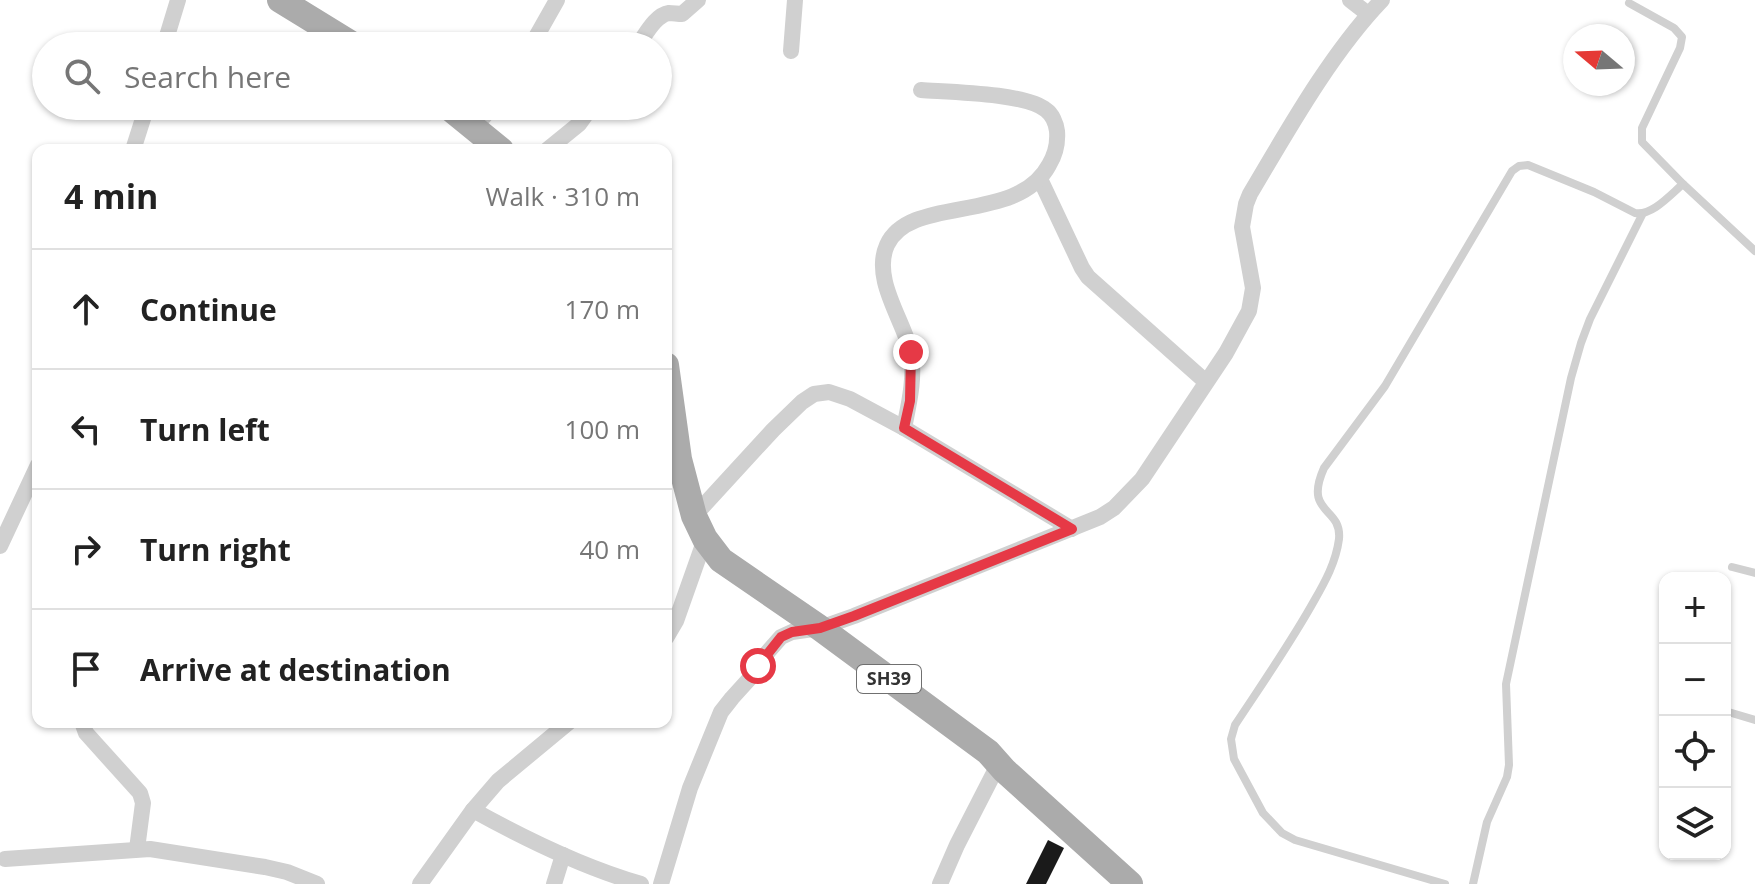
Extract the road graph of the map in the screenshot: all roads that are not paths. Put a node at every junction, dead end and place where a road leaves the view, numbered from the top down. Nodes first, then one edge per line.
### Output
1 (178, 0) edge
2 (280, 0) edge
3 (557, 0) edge
4 (698, 0) edge
5 (795, 0) edge
6 (1350, 0) edge
7 (1382, 0) edge
8 (1629, 3) dead end
9 (1368, 14) junction
10 (168, 32) edge
11 (332, 32) edge
12 (539, 32) edge
13 (647, 32) edge
14 (791, 51) dead end
15 (921, 90) dead end
16 (143, 120) edge
17 (464, 120) edge
18 (481, 120) edge
19 (582, 120) edge
20 (474, 128) junction
21 (135, 144) edge
22 (494, 144) edge
23 (554, 144) edge
24 (1040, 179) junction
25 (1683, 184) junction
26 (1642, 215) junction
27 (1755, 251) edge
28 (1206, 382) junction
29 (672, 409) edge
30 (904, 428) junction
31 (32, 478) edge
32 (700, 527) junction
33 (1072, 529) junction
34 (0, 546) edge
35 (1732, 567) dead end
36 (1755, 573) edge
37 (672, 628) edge
38 (820, 628) junction
39 (1731, 713) edge
40 (1755, 720) edge
41 (84, 728) edge
42 (561, 728) edge
43 (998, 765) junction
44 (473, 810) junction
45 (137, 849) junction
46 (563, 855) junction
47 (5, 859) dead end
48 (317, 884) edge
49 (420, 884) edge
50 (554, 884) edge
51 (641, 884) edge
52 (661, 884) edge
53 (940, 884) edge
54 (1130, 884) edge
55 (1445, 884) edge
56 (1473, 884) edge

1 - 10 street
2 - 11 main road
3 - 12 street
4 - 13 street
5 - 14 street
6 - 9 street
7 - 9 street
8 - 25 lane
9 - 28 street
15 - 24 street
16 - 21 street
17 - 20 main road
18 - 20 street
19 - 23 street
20 - 22 main road
24 - 28 street
24 - 30 street
25 - 26 lane
25 - 27 lane
26 - 55 lane
26 - 56 lane
28 - 33 street
29 - 32 main road, SH39
30 - 32 street
30 - 33 street
31 - 34 street
32 - 37 street
32 - 38 main road, SH39
33 - 38 street
35 - 36 lane
38 - 43 main road, SH39
38 - 52 street
39 - 40 lane
41 - 45 street
42 - 44 street
43 - 53 street
43 - 54 main road, SH39
44 - 46 street
44 - 49 street
45 - 47 street
45 - 48 street
46 - 50 street
46 - 51 street

